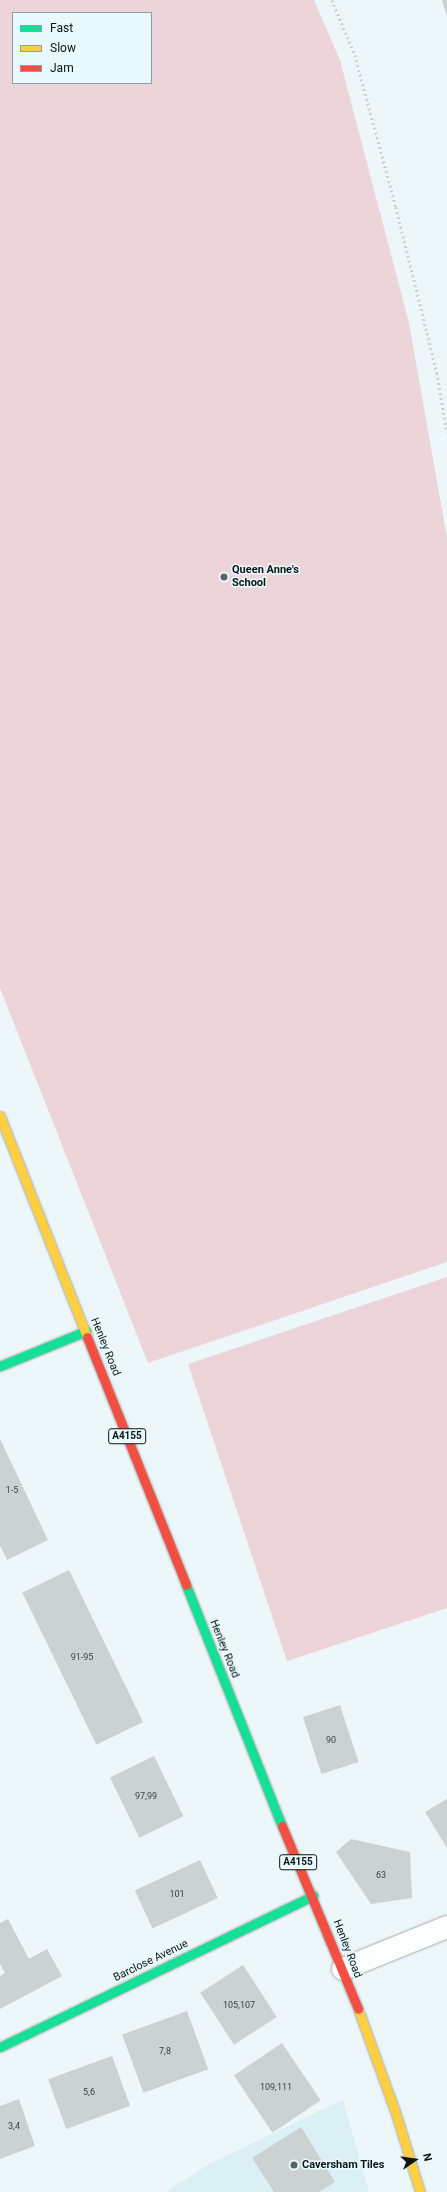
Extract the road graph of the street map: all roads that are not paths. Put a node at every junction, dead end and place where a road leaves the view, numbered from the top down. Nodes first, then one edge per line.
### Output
1 (0, 1116) edge
2 (86, 1332) junction
3 (0, 1366) edge
4 (313, 1896) junction
5 (447, 1927) edge
6 (343, 1970) junction
7 (0, 2047) edge
8 (420, 2192) edge

1 - 2 main road, Henley Road / A4155
2 - 3 main road
2 - 4 main road, Henley Road / A4155
4 - 6 main road, Henley Road / A4155
4 - 7 main road, Barclose Avenue
5 - 6 street
6 - 8 main road, Henley Road / A4155

